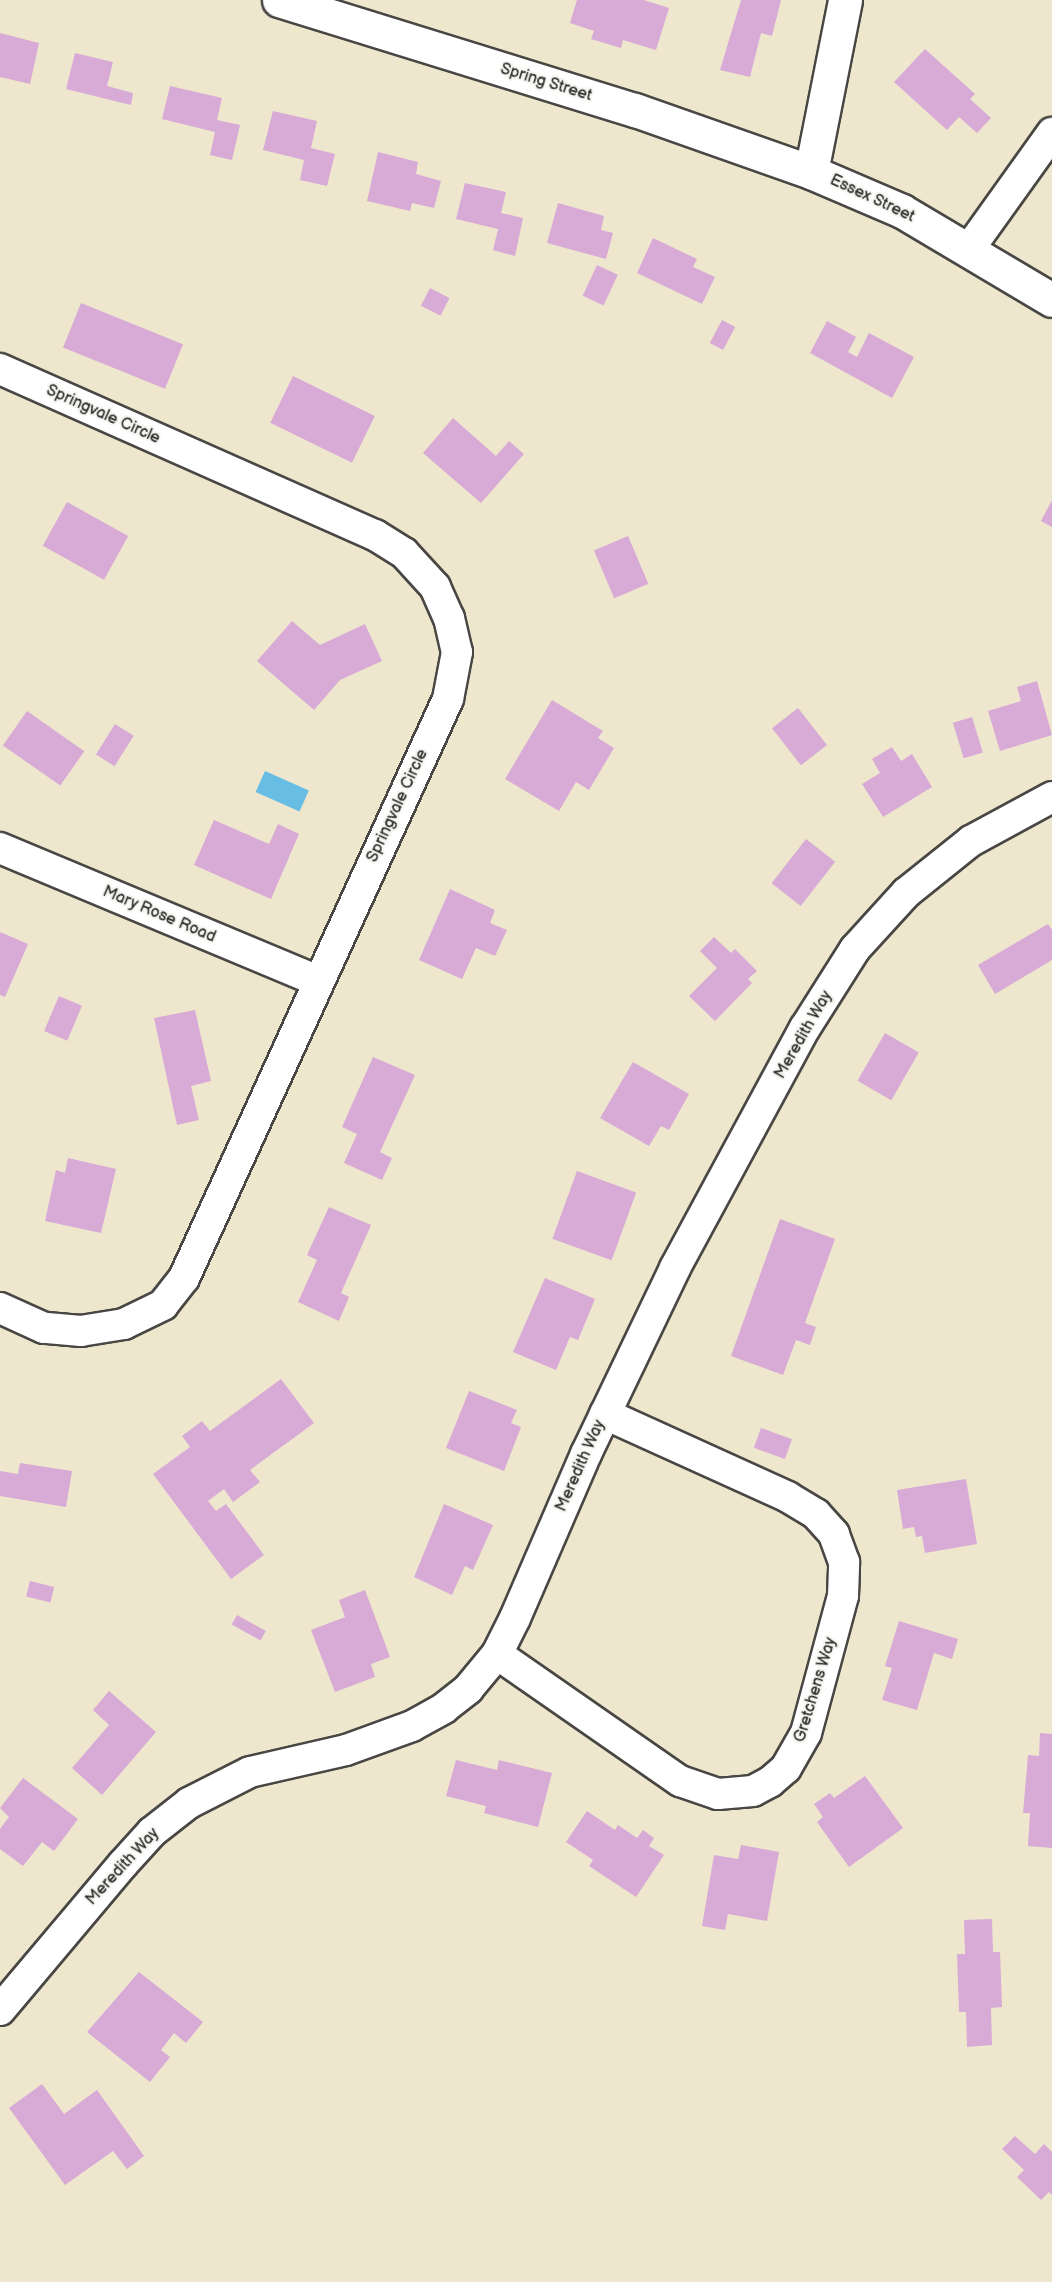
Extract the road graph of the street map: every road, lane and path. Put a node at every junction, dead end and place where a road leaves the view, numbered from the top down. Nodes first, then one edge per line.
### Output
1 (282, 0) edge
2 (845, 0) edge
3 (1052, 133) edge
4 (811, 172) junction
5 (969, 249) junction
6 (1052, 300) edge
7 (0, 369) edge
8 (1052, 797) edge
9 (0, 848) edge
10 (318, 981) junction
11 (0, 1308) edge
12 (605, 1414) junction
13 (497, 1654) junction
14 (0, 2010) edge

1 - 4 street, Spring Street
2 - 4 street, Essex Street
3 - 5 street
4 - 5 street, Essex Street
5 - 6 street, Essex Street
7 - 10 street, Springvale Circle
8 - 12 street, Meredith Way
9 - 10 street, Mary Rose Road
10 - 11 street, Springvale Circle
12 - 13 street, Meredith Way
12 - 13 street, Gretchens Way
13 - 14 street, Meredith Way

